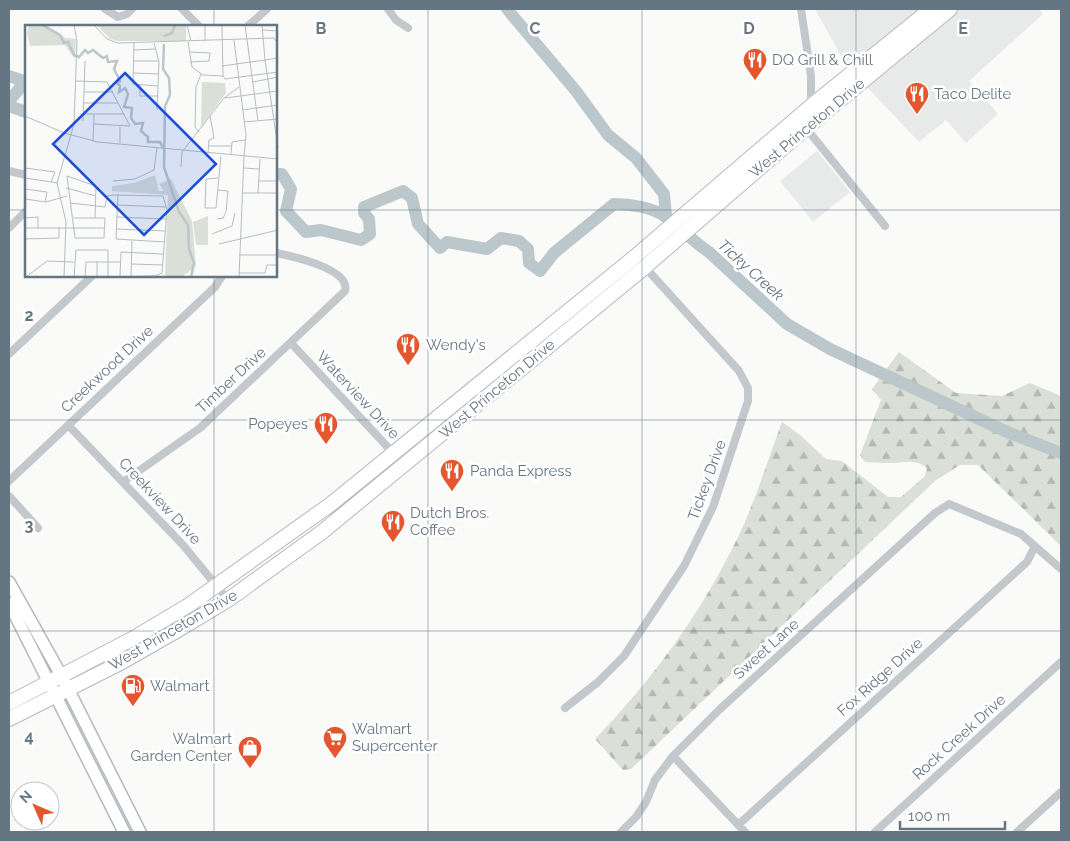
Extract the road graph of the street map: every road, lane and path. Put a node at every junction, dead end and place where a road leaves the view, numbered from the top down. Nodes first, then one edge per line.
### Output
1 (106, 9) edge
2 (132, 9) edge
3 (182, 9) edge
4 (267, 9) edge
5 (388, 9) edge
6 (801, 9) edge
7 (931, 9) edge
8 (950, 9) edge
9 (198, 25) edge
10 (249, 25) edge
11 (408, 28) dead end
12 (811, 106) junction
13 (806, 128) junction
14 (9, 171) edge
15 (25, 175) edge
16 (25, 212) edge
17 (885, 226) dead end
18 (9, 228) edge
19 (278, 254) edge
20 (634, 256) junction
21 (645, 267) junction
22 (90, 278) edge
23 (221, 278) edge
24 (291, 343) junction
25 (9, 354) edge
26 (68, 424) junction
27 (394, 454) junction
28 (404, 467) junction
29 (9, 481) edge
30 (123, 482) junction
31 (9, 496) edge
32 (38, 528) dead end
33 (1036, 546) junction
34 (1061, 568) edge
35 (9, 584) edge
36 (218, 586) junction
37 (228, 600) junction
38 (9, 603) edge
39 (1061, 662) edge
40 (61, 676) junction
41 (47, 682) junction
42 (68, 689) junction
43 (54, 696) junction
44 (9, 703) edge
45 (565, 708) dead end
46 (9, 719) edge
47 (673, 756) junction
48 (1061, 792) edge
49 (738, 825) junction
50 (124, 832) edge
51 (140, 832) edge
52 (621, 832) edge
53 (745, 832) edge
54 (875, 832) edge
55 (1017, 832) edge

1 - 2 street
3 - 9 street
4 - 10 street
5 - 11 street
6 - 12 street
7 - 12 highway, West Princeton Drive
8 - 13 highway, West Princeton Drive
12 - 13 street
12 - 20 highway, West Princeton Drive
13 - 17 street
13 - 21 highway, West Princeton Drive
14 - 15 street
16 - 18 street
19 - 24 street, Timber Drive
20 - 21 street, Tickey Drive
20 - 27 highway, West Princeton Drive
21 - 28 highway, West Princeton Drive
21 - 45 street, Tickey Drive
22 - 25 street
23 - 26 street, Creekwood Drive
24 - 27 street, Waterview Drive
24 - 30 street, Timber Drive
26 - 29 street, Creekwood Drive
26 - 30 street, Creekview Drive
27 - 28 street, Waterview Drive
27 - 36 highway, West Princeton Drive
28 - 37 highway, West Princeton Drive
30 - 36 street, Creekview Drive
31 - 32 street
33 - 34 street
33 - 47 street, Sweet Lane
33 - 49 street, Fox Ridge Drive
35 - 40 street
36 - 37 street, Creekview Drive
36 - 40 highway, West Princeton Drive
37 - 42 highway, West Princeton Drive
38 - 41 street
39 - 54 street, Rock Creek Drive
40 - 41 highway, West Princeton Drive
40 - 42 street
41 - 43 street
41 - 44 highway, West Princeton Drive
42 - 43 highway, West Princeton Drive
42 - 51 street
43 - 46 highway, West Princeton Drive
43 - 50 street
47 - 49 street
47 - 52 street, Sweet Lane
48 - 55 street
49 - 53 street

